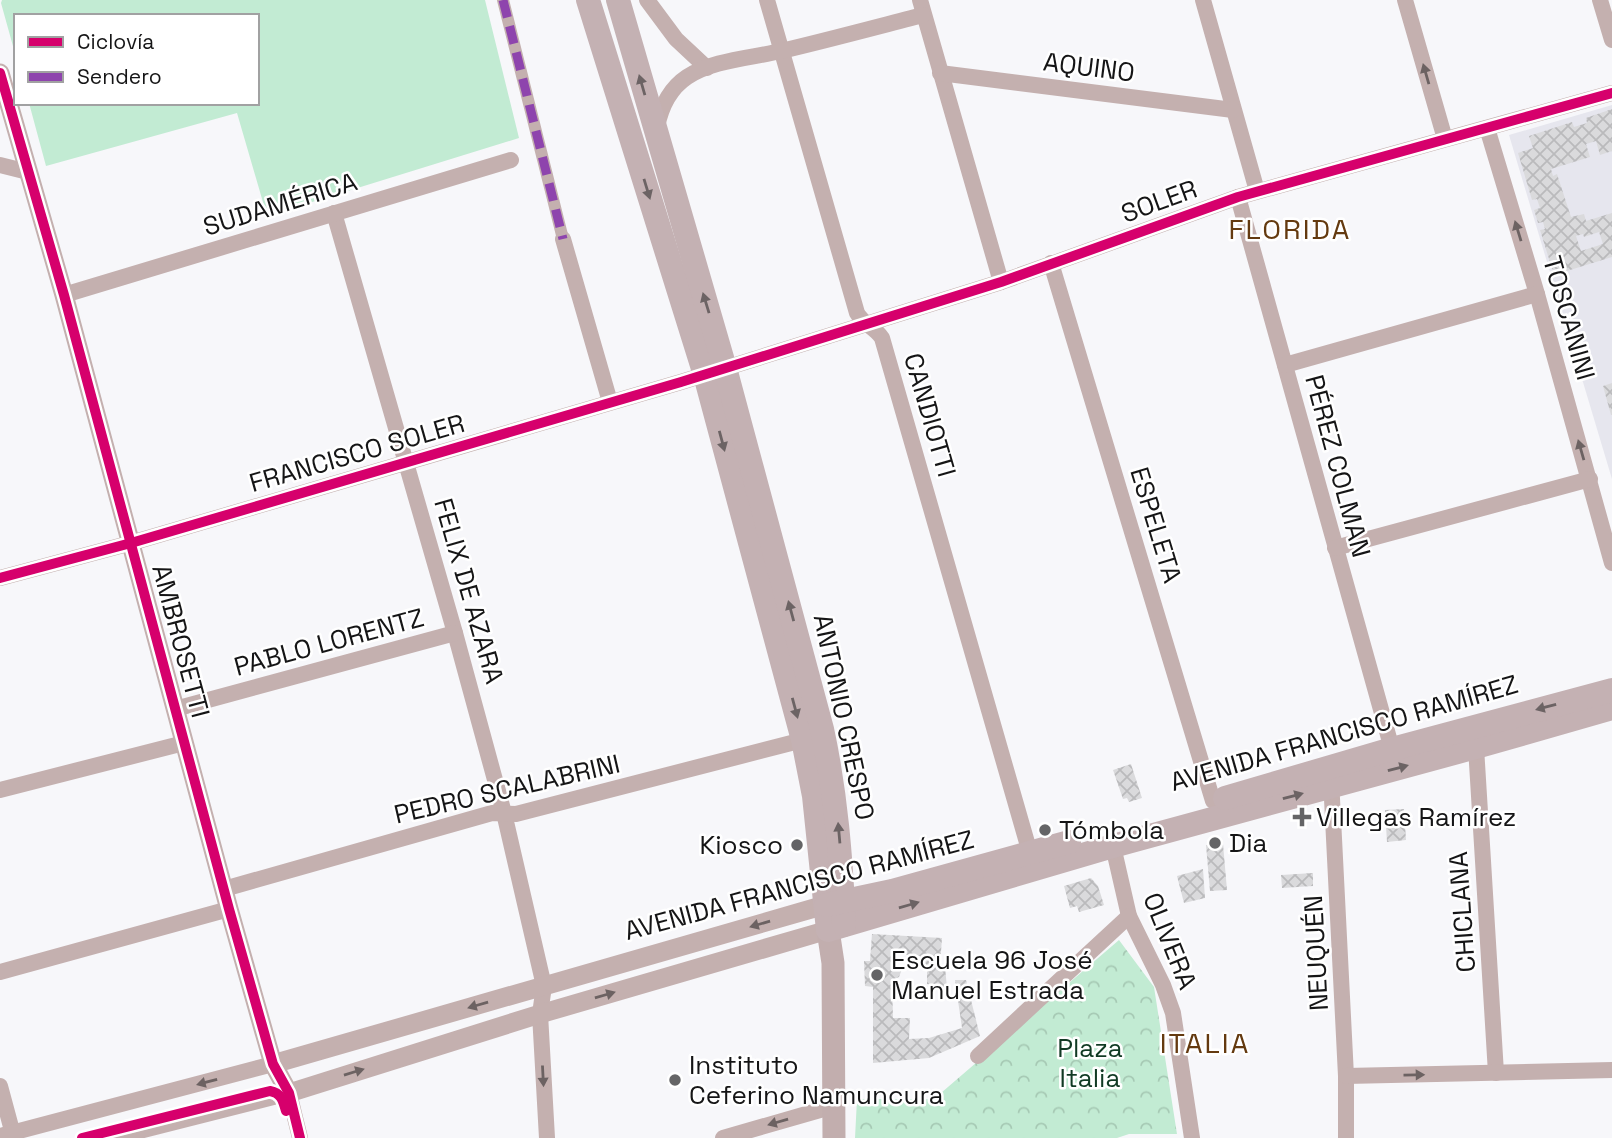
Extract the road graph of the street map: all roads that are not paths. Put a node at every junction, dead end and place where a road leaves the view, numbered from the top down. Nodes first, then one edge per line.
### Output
1 (503, 0) edge
2 (588, 0) edge
3 (618, 0) edge
4 (647, 0) edge
5 (766, 0) edge
6 (1203, 0) edge
7 (1405, 0) edge
8 (1600, 0) edge
9 (921, 8) edge
10 (1612, 40) edge
11 (781, 51) junction
12 (707, 68) junction
13 (0, 73) edge
14 (940, 74) junction
15 (1612, 93) edge
16 (1233, 110) junction
17 (1487, 128) junction
18 (655, 132) junction
19 (1445, 139) junction
20 (511, 160) dead end
21 (0, 165) edge
22 (28, 172) junction
23 (1257, 191) junction
24 (1238, 197) junction
25 (334, 213) junction
26 (563, 239) joint
27 (1051, 263) junction
28 (1001, 282) junction
29 (1537, 294) junction
30 (64, 295) junction
31 (868, 324) junction
32 (1285, 365) junction
33 (715, 372) junction
34 (610, 402) junction
35 (407, 463) junction
36 (1590, 479) junction
37 (131, 542) junction
38 (1335, 548) junction
39 (1612, 563) edge
40 (0, 578) edge
41 (456, 632) junction
42 (1612, 690) edge
43 (1612, 708) edge
44 (175, 709) junction
45 (803, 740) junction
46 (184, 743) junction
47 (1476, 747) junction
48 (1392, 749) junction
49 (1331, 776) junction
50 (0, 790) edge
51 (1213, 801) junction
52 (504, 813) junction
53 (1113, 846) junction
54 (1030, 853) junction
55 (224, 889) junction
56 (229, 909) junction
57 (1129, 916) junction
58 (834, 923) junction
59 (0, 972) edge
60 (544, 986) junction
61 (540, 1014) junction
62 (978, 1056) dead end
63 (274, 1065) junction
64 (1612, 1070) edge
65 (1496, 1073) junction
66 (1346, 1076) junction
67 (0, 1086) edge
68 (289, 1093) junction
69 (834, 1106) junction
70 (9, 1135) edge
71 (112, 1138) edge
72 (300, 1138) edge
73 (547, 1138) edge
74 (723, 1138) edge
75 (834, 1138) edge
76 (1192, 1138) edge
77 (1346, 1138) edge

1 - 26 street
2 -> 33 main road
18 -> 3 main road
4 - 12 street
5 - 11 street, CANDIOTTI
6 - 16 street
19 -> 7 street
8 - 10 street
9 - 11 street
9 - 14 street
11 - 12 street
11 - 31 street, CANDIOTTI
12 - 18 street
13 - 22 street, AMBROSETTI
14 - 16 street, AQUINO
14 - 28 street
15 - 17 street, SOLER
16 - 23 street
17 - 19 street, SOLER
29 -> 17 street, TOSCANINI
33 -> 18 main road
19 - 23 street, SOLER
20 - 25 street, SUDAMÉRICA
21 - 22 street
22 - 30 street, AMBROSETTI
23 - 24 street, SOLER
24 - 27 street, SOLER
24 - 32 street, PÉREZ COLMAN
25 - 30 street, SUDAMÉRICA
25 - 35 street, FELIX DE AZARA
26 - 34 street
27 - 28 street, SOLER
27 - 51 street, ESPELETA
28 - 31 street, SOLER
29 - 32 street
36 -> 29 street, TOSCANINI
30 - 37 street, AMBROSETTI
31 - 33 street, SOLER
31 - 54 street, CANDIOTTI
32 - 38 street, PÉREZ COLMAN
33 - 34 street, FRANCISCO SOLER
33 -> 45 main road, ANTONIO CRESPO
58 -> 33 main road, ANTONIO CRESPO
34 - 35 street, FRANCISCO SOLER
35 - 37 street, FRANCISCO SOLER
35 - 41 street, FELIX DE AZARA
36 - 38 street
36 - 39 street, TOSCANINI
37 - 40 street, FRANCISCO SOLER
37 - 44 street, AMBROSETTI
38 - 48 street, PÉREZ COLMAN
41 - 44 street, PABLO LORENTZ
41 - 52 street, FELIX DE AZARA
42 -> 48 main road, AVENIDA FRANCISCO RAMÍREZ
43 - 47 main road, AVENIDA FRANCISCO RAMÍREZ
44 - 46 street, AMBROSETTI
45 - 52 street, PEDRO SCALABRINI
45 - 58 main road, ANTONIO CRESPO
46 - 50 street
46 - 55 street, AMBROSETTI
49 -> 47 main road, AVENIDA FRANCISCO RAMÍREZ
47 - 65 street, CHICLANA
48 - 49 main road, AVENIDA FRANCISCO RAMÍREZ
49 - 51 main road, AVENIDA FRANCISCO RAMÍREZ
53 -> 49 main road, AVENIDA FRANCISCO RAMÍREZ
49 - 66 street, NEUQUÉN
51 - 54 main road, AVENIDA FRANCISCO RAMÍREZ
52 - 55 street, PEDRO SCALABRINI
52 - 60 street, FELIX DE AZARA
53 - 57 street, OLIVERA
58 -> 53 main road, AVENIDA FRANCISCO RAMÍREZ
54 - 58 main road, AVENIDA FRANCISCO RAMÍREZ
55 - 56 street, AMBROSETTI
56 - 59 street
56 - 63 street, AMBROSETTI
57 - 62 street
57 - 76 street, OLIVERA
58 -> 60 street, AVENIDA FRANCISCO RAMÍREZ
61 -> 58 street, AVENIDA FRANCISCO RAMÍREZ
58 - 69 main road
60 - 61 street
60 -> 63 street, AVENIDA FRANCISCO RAMÍREZ
68 -> 61 street, AVENIDA FRANCISCO RAMÍREZ
61 -> 73 street
63 - 68 street, AMBROSETTI
63 -> 70 street, AVENIDA FRANCISCO RAMÍREZ
64 - 65 street
66 -> 65 street
66 - 77 street, NEUQUÉN
67 - 70 street
68 - 71 street, AVENIDA FRANCISCO RAMÍREZ
68 - 72 street, AMBROSETTI
69 -> 74 street
69 - 75 main road

